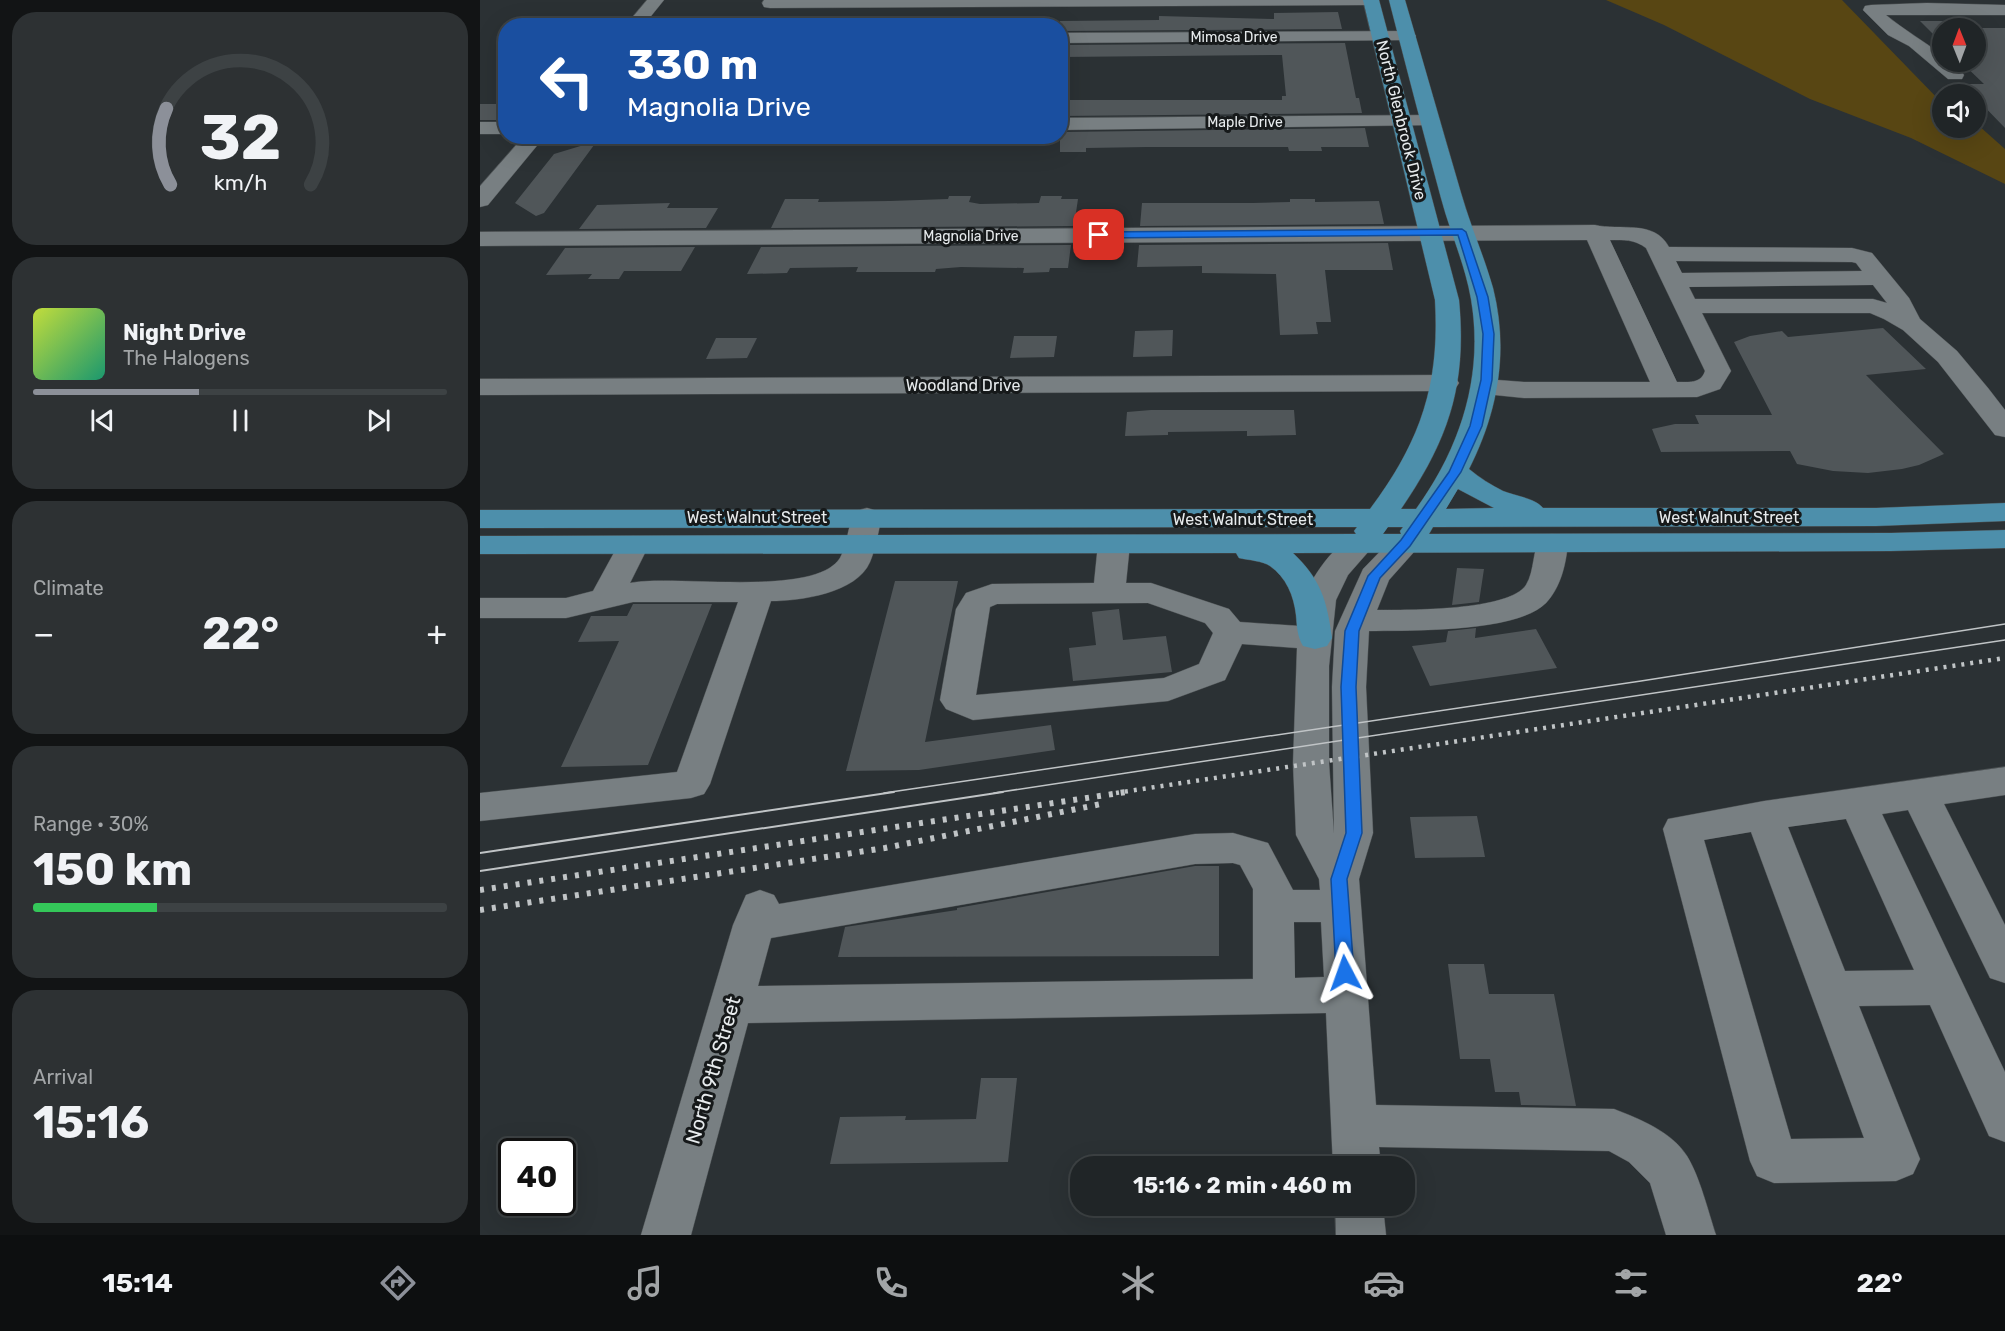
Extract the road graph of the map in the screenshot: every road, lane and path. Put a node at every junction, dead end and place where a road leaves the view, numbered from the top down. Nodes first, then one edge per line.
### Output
1 (656, 0) edge
2 (1371, 0) edge
3 (1397, 0) edge
4 (770, 3) dead end
5 (2005, 10) edge
6 (640, 18) edge
7 (1986, 25) edge
8 (2005, 25) edge
9 (1381, 36) junction
10 (1407, 36) junction
11 (1068, 38) edge
12 (1955, 75) dead end
13 (1404, 121) junction
14 (1430, 121) junction
15 (1068, 124) edge
16 (480, 128) edge
17 (498, 128) edge
18 (528, 144) edge
19 (480, 200) edge
20 (1462, 232) junction
21 (1595, 232) junction
22 (1430, 233) junction
23 (480, 239) edge
24 (1661, 254) junction
25 (1880, 278) junction
26 (1673, 280) junction
27 (1686, 306) junction
28 (1908, 320) junction
29 (1446, 383) junction
30 (480, 387) edge
31 (1485, 387) junction
32 (1667, 390) junction
33 (2005, 429) edge
34 (1455, 472) junction
35 (2005, 512) edge
36 (1574, 518) junction
37 (480, 519) edge
38 (863, 531) junction
39 (1369, 531) junction
40 (1415, 531) junction
41 (2005, 539) edge
42 (1552, 543) junction
43 (1114, 544) junction
44 (480, 545) edge
45 (633, 545) junction
46 (758, 591) junction
47 (1109, 593) junction
48 (605, 599) junction
49 (480, 608) edge
50 (1356, 620) junction
51 (1230, 632) junction
52 (1315, 638) junction
53 (2005, 781) edge
54 (1920, 795) junction
55 (1858, 804) junction
56 (480, 807) edge
57 (1764, 815) junction
58 (1340, 893) junction
59 (1273, 905) junction
60 (2005, 966) edge
61 (1943, 987) junction
62 (1829, 990) junction
63 (1346, 995) junction
64 (1274, 996) junction
65 (732, 1005) junction
66 (2005, 1121) edge
67 (1356, 1146) edge
68 (1360, 1216) edge
69 (666, 1235) edge
70 (1361, 1235) edge
71 (1691, 1235) edge

1 - 6 street
2 - 4 street
2 - 9 main road, North Glenbrook Drive
3 - 10 main road, North Glenbrook Drive
5 - 12 street
7 - 8 street
9 - 10 street, Mimosa Drive
9 - 11 street, Mimosa Drive
9 - 13 main road, North Glenbrook Drive
10 - 14 main road, North Glenbrook Drive
13 - 14 street, Maple Drive
13 - 15 street, Maple Drive
13 - 22 main road, North Glenbrook Drive
14 - 20 main road, North Glenbrook Drive
16 - 17 street
18 - 19 street
20 - 21 street, Magnolia Drive
20 - 22 street, Magnolia Drive
20 - 31 main road, North Glenbrook Drive
21 - 24 street, Magnolia Drive
21 - 32 street
22 - 23 street, Magnolia Drive
22 - 29 main road, North Glenbrook Drive
24 - 25 street
24 - 26 street
25 - 26 street
25 - 28 street
26 - 27 street
27 - 28 street
27 - 32 street
28 - 33 street
29 - 30 street, Woodland Drive
29 - 39 main road, North Glenbrook Drive
31 - 32 street
31 - 34 main road, North Glenbrook Drive
34 - 36 main road
34 - 40 main road, North Glenbrook Drive
35 - 36 main road, West Walnut Street
36 - 40 main road, West Walnut Street
37 - 38 main road, West Walnut Street
38 - 39 main road, West Walnut Street
38 - 43 main road, West Walnut Street
38 - 45 main road, West Walnut Street
38 - 46 street
39 - 40 main road, West Walnut Street
39 - 43 main road, West Walnut Street
39 - 52 street, North Glenbrook Drive
40 - 42 main road, West Walnut Street
40 - 50 street, North Glenbrook Drive
41 - 42 main road, West Walnut Street
42 - 50 street
43 - 47 street
43 - 52 main road
44 - 45 main road, West Walnut Street
45 - 48 street
46 - 48 street
46 - 56 street
47 - 51 street
47 - 51 street
48 - 49 street
50 - 58 street, North Glenbrook Drive
51 - 52 street
52 - 58 street, North Glenbrook Drive
53 - 54 street
54 - 55 street
54 - 60 street
55 - 57 street
55 - 61 street
57 - 62 street
57 - 62 street
58 - 59 street
58 - 63 street, North Glenbrook Drive
59 - 64 street
59 - 65 street, North 9th Street
61 - 62 street
61 - 66 street
63 - 64 street
63 - 67 street, North Glenbrook Drive
64 - 65 street
65 - 69 street, North 9th Street
67 - 71 street
68 - 70 street

